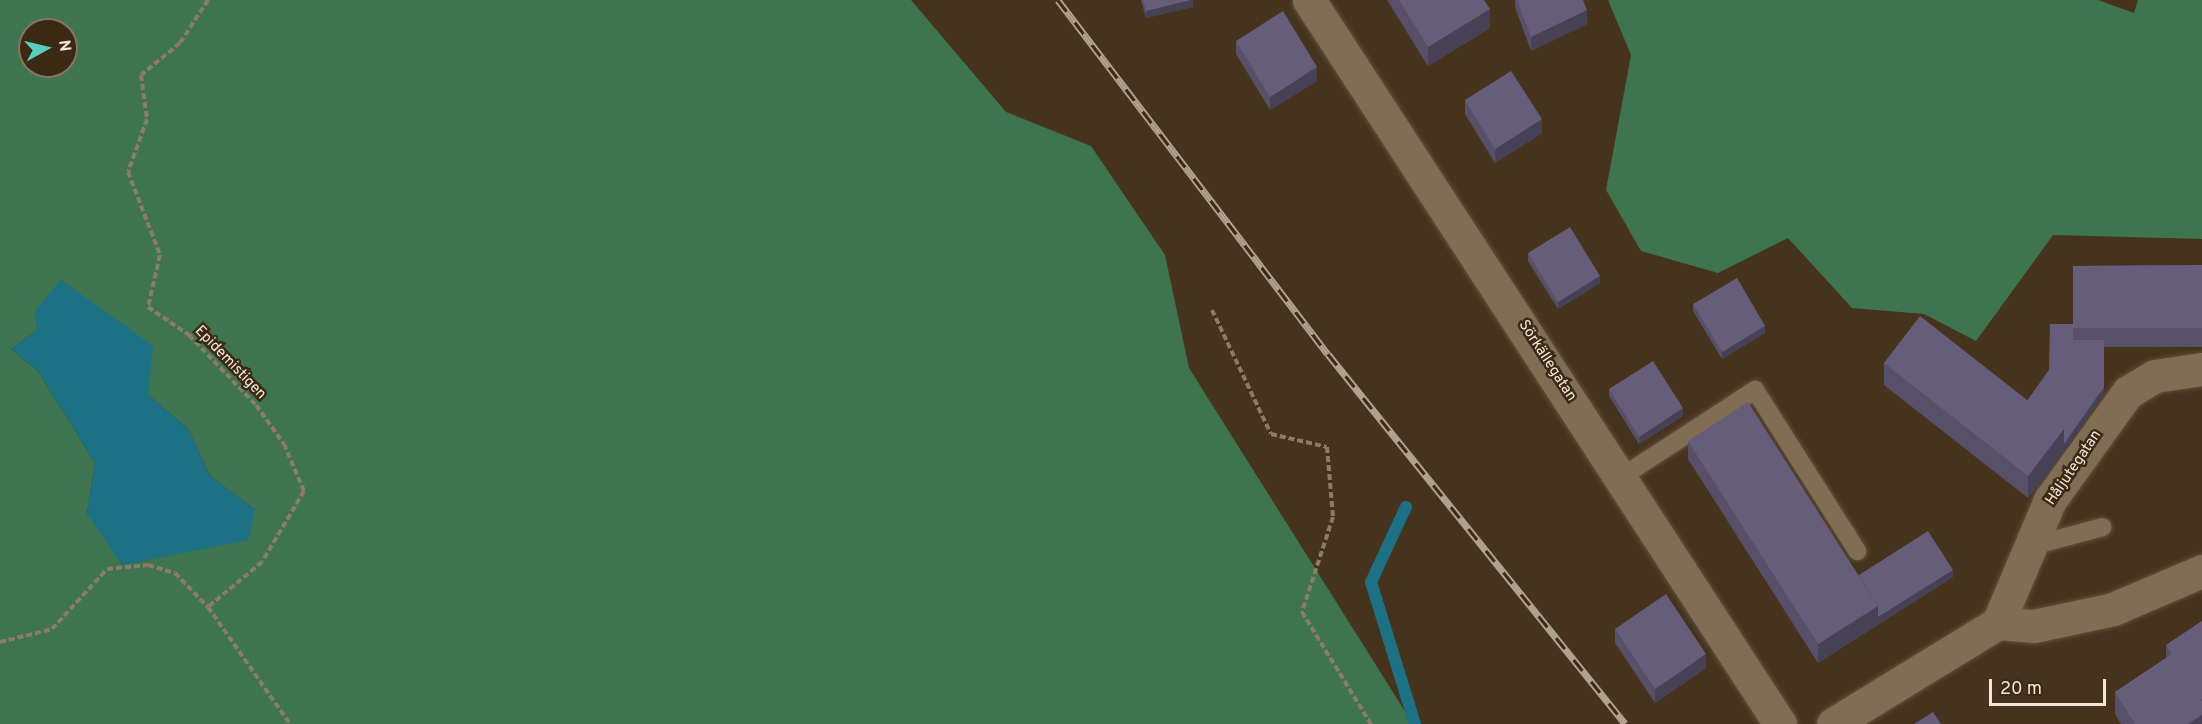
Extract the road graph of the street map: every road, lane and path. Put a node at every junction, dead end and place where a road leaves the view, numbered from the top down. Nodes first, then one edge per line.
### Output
1 (208, 0) edge
2 (1309, 0) edge
3 (1212, 310) dead end
4 (2202, 369) edge
5 (1623, 476) junction
6 (2103, 527) dead end
7 (2032, 546) junction
8 (1857, 551) dead end
9 (2202, 571) edge
10 (208, 607) junction
11 (1998, 622) junction
12 (0, 642) edge
13 (290, 724) edge
14 (1371, 724) edge
15 (1780, 724) edge
16 (1833, 724) edge

1 - 10 path, Epidemistigen
2 - 5 street, Sörkällegatan
3 - 14 path
4 - 7 street, Håljutegatan
5 - 8 lane
5 - 15 street, Sörkällegatan
6 - 7 lane
7 - 11 street, Håljutegatan
9 - 11 street
10 - 12 path
10 - 13 path
11 - 16 street

